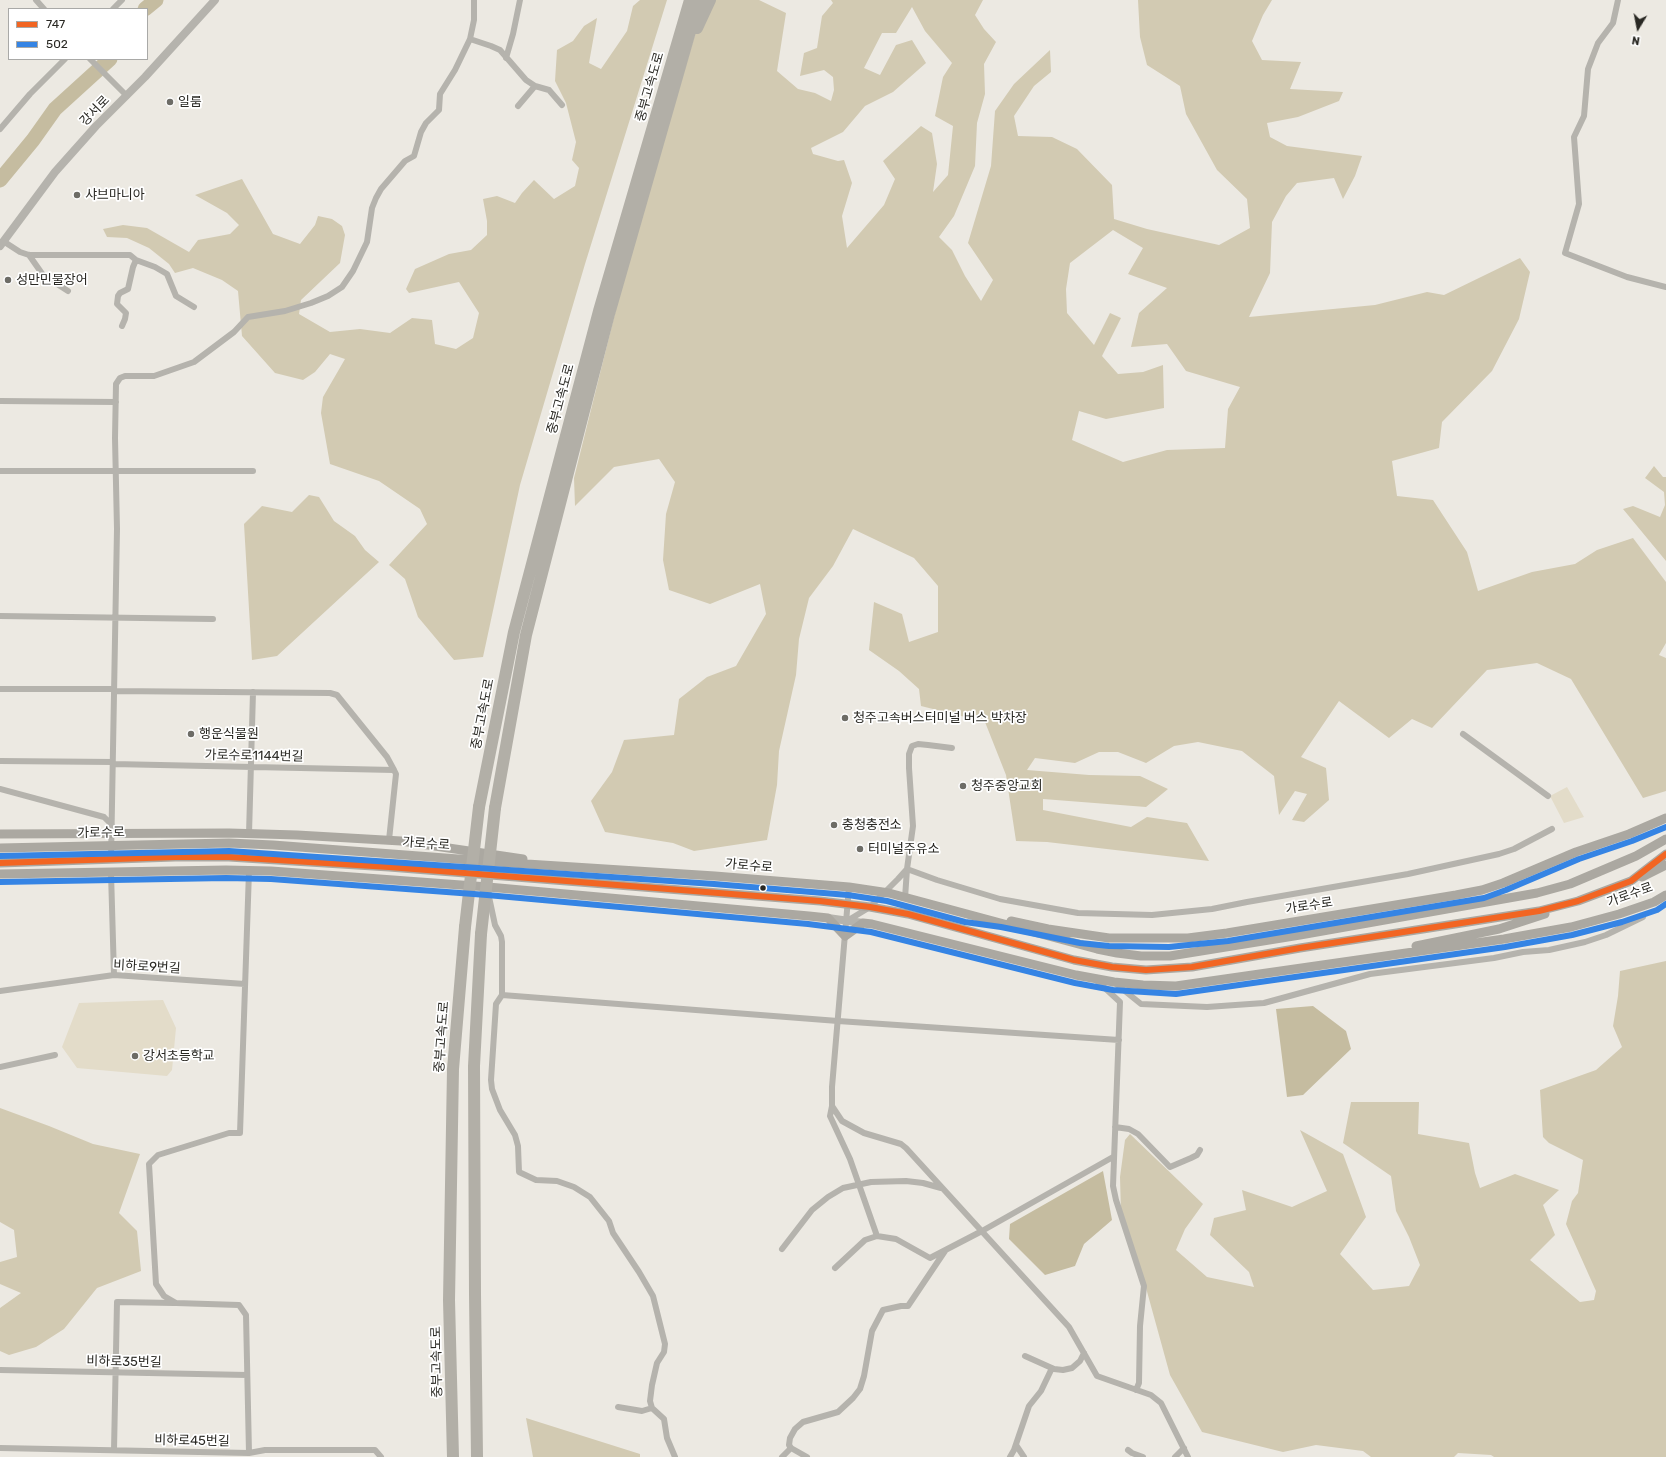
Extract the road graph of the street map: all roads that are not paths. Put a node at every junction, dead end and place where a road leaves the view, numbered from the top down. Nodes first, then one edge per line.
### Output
1 (36, 0) edge
2 (122, 0) edge
3 (215, 0) edge
4 (474, 0) edge
5 (520, 0) edge
6 (683, 0) edge
7 (690, 0) edge
8 (699, 0) edge
9 (710, 0) edge
10 (1618, 0) edge
11 (43, 8) edge
12 (114, 8) edge
13 (470, 39) junction
14 (680, 49) junction
15 (506, 58) junction
16 (64, 60) edge
17 (91, 60) edge
18 (535, 86) junction
19 (127, 96) junction
20 (562, 105) dead end
21 (518, 106) dead end
22 (0, 129) edge
23 (1, 244) edge
24 (29, 255) junction
25 (136, 260) junction
26 (1666, 287) edge
27 (68, 291) dead end
28 (194, 307) dead end
29 (122, 326) dead end
30 (0, 401) edge
31 (116, 402) junction
32 (116, 470) junction
33 (0, 471) edge
34 (253, 471) dead end
35 (0, 616) edge
36 (116, 617) junction
37 (213, 618) dead end
38 (0, 689) edge
39 (114, 690) junction
40 (253, 692) junction
41 (1463, 734) dead end
42 (952, 748) dead end
43 (0, 760) edge
44 (113, 763) junction
45 (251, 767) junction
46 (394, 770) junction
47 (0, 789) edge
48 (1548, 796) dead end
49 (1666, 818) edge
50 (112, 829) junction
51 (1552, 829) dead end
52 (0, 834) edge
53 (249, 834) junction
54 (1666, 839) edge
55 (389, 840) junction
56 (112, 846) junction
57 (0, 848) edge
58 (1666, 854) edge
59 (111, 859) junction
60 (0, 863) edge
61 (1666, 865) edge
62 (560, 866) junction
63 (907, 869) junction
64 (249, 871) junction
65 (111, 873) junction
66 (0, 874) edge
67 (1631, 881) junction
68 (488, 887) junction
69 (849, 887) junction
70 (885, 893) junction
71 (1666, 895) edge
72 (905, 898) junction
73 (1578, 901) junction
74 (848, 904) junction
75 (870, 907) junction
76 (967, 914) junction
77 (1644, 917) dead end
78 (828, 918) junction
79 (847, 920) junction
80 (863, 922) junction
81 (845, 936) junction
82 (1386, 956) junction
83 (114, 975) junction
84 (1093, 978) junction
85 (1114, 982) junction
86 (245, 984) junction
87 (0, 991) edge
88 (502, 995) junction
89 (838, 1021) junction
90 (1119, 1040) junction
91 (55, 1055) dead end
92 (0, 1067) edge
93 (832, 1106) junction
94 (1115, 1127) junction
95 (1200, 1150) dead end
96 (1113, 1157) junction
97 (858, 1184) junction
98 (943, 1189) junction
99 (982, 1231) junction
100 (877, 1236) junction
101 (782, 1249) dead end
102 (946, 1250) junction
103 (835, 1268) dead end
104 (176, 1303) junction
105 (1084, 1353) junction
106 (1025, 1356) dead end
107 (1052, 1368) junction
108 (0, 1370) edge
109 (116, 1373) junction
110 (248, 1375) junction
111 (1136, 1390) junction
112 (618, 1407) dead end
113 (652, 1408) junction
114 (1016, 1445) junction
115 (0, 1448) edge
116 (790, 1448) junction
117 (1184, 1448) junction
118 (114, 1450) junction
119 (1128, 1450) dead end
120 (249, 1453) junction
121 (381, 1456) edge
122 (453, 1457) edge
123 (477, 1457) edge
124 (675, 1457) edge
125 (782, 1457) edge
126 (807, 1457) edge
127 (1010, 1457) edge
128 (1024, 1457) edge
129 (1142, 1457) edge
130 (1175, 1457) edge
131 (1188, 1457) edge

1 - 11 street
2 - 12 street
3 - 19 street, 강서로
4 - 13 street
5 - 15 street
6 - 14 highway
7 - 14 highway, 중부고속도로
8 - 14 highway, 중부고속도로
9 - 14 highway
10 - 26 street
13 - 15 street
13 - 31 street
14 - 122 highway, 중부고속도로, bridge
14 - 123 highway, 중부고속도로, bridge
15 - 18 street
16 - 22 street
17 - 19 street
18 - 20 street
18 - 21 street
19 - 23 street, 강서로
23 - 24 street
24 - 25 street
24 - 27 street
25 - 28 street
25 - 29 street
30 - 31 street
31 - 32 street
32 - 33 street
32 - 34 street
32 - 36 street
35 - 36 street
36 - 37 street
36 - 39 street
38 - 39 street
39 - 40 street
39 - 44 street
40 - 45 street
40 - 46 street
41 - 48 street
42 - 63 street
43 - 44 street, 가로수로1144번길
44 - 45 street, 가로수로1144번길
44 - 50 street
45 - 46 street, 가로수로1144번길
45 - 53 street
46 - 55 street
47 - 50 street
49 - 76 main road, 가로수로
50 - 52 main road
50 - 53 main road
50 - 56 street
51 - 63 street
53 - 55 main road
54 - 76 main road, 가로수로
55 - 62 main road
56 - 57 main road, 가로수로
56 - 59 street
56 - 62 main road, 가로수로
58 - 67 main road, 가로수로
59 - 60 main road, 가로수로
59 - 74 main road, 가로수로
61 - 67 main road
62 - 69 main road, 가로수로
63 - 70 street
63 - 72 street
64 - 65 main road, 가로수로
64 - 68 main road, 가로수로
64 - 86 street
65 - 66 main road, 가로수로
65 - 83 street
67 - 73 main road, 가로수로
68 - 78 main road, 가로수로
68 - 88 street
69 - 70 main road, 가로수로
69 - 74 street
70 - 72 main road, 가로수로
70 - 75 street
71 - 82 main road, 가로수로
72 - 76 main road, 가로수로
73 - 75 main road, 가로수로
73 - 82 main road
74 - 75 main road, 가로수로
74 - 79 street
75 - 79 street
77 - 85 street
78 - 79 street, 가로수로
78 - 81 main road
79 - 80 street, 가로수로
79 - 81 street
80 - 81 main road
80 - 84 main road, 가로수로
81 - 89 street
82 - 85 main road, 가로수로
83 - 86 street, 비하로9번길
83 - 87 street, 비하로9번길
84 - 85 main road, 가로수로
84 - 90 street
86 - 104 street
88 - 89 street
88 - 113 street
89 - 90 street
89 - 93 street
90 - 94 street
91 - 92 street
93 - 97 street
93 - 98 street
94 - 95 street
94 - 96 street
96 - 99 street
96 - 111 street
97 - 98 street
97 - 100 street
97 - 101 street
98 - 99 street
99 - 102 street
99 - 105 street
100 - 102 street
100 - 103 street
102 - 116 street
104 - 109 street
104 - 110 street
105 - 107 street
105 - 111 street
106 - 107 street
107 - 114 street
108 - 109 street, 비하로35번길
109 - 110 street, 비하로35번길
109 - 118 street
110 - 120 street
111 - 117 street
112 - 113 street
113 - 124 street
114 - 127 street
114 - 128 street
115 - 118 street, 비하로45번길
116 - 125 street
116 - 126 street
117 - 130 street
117 - 131 street
118 - 120 street, 비하로45번길
119 - 129 street
120 - 121 street, 비하로45번길

